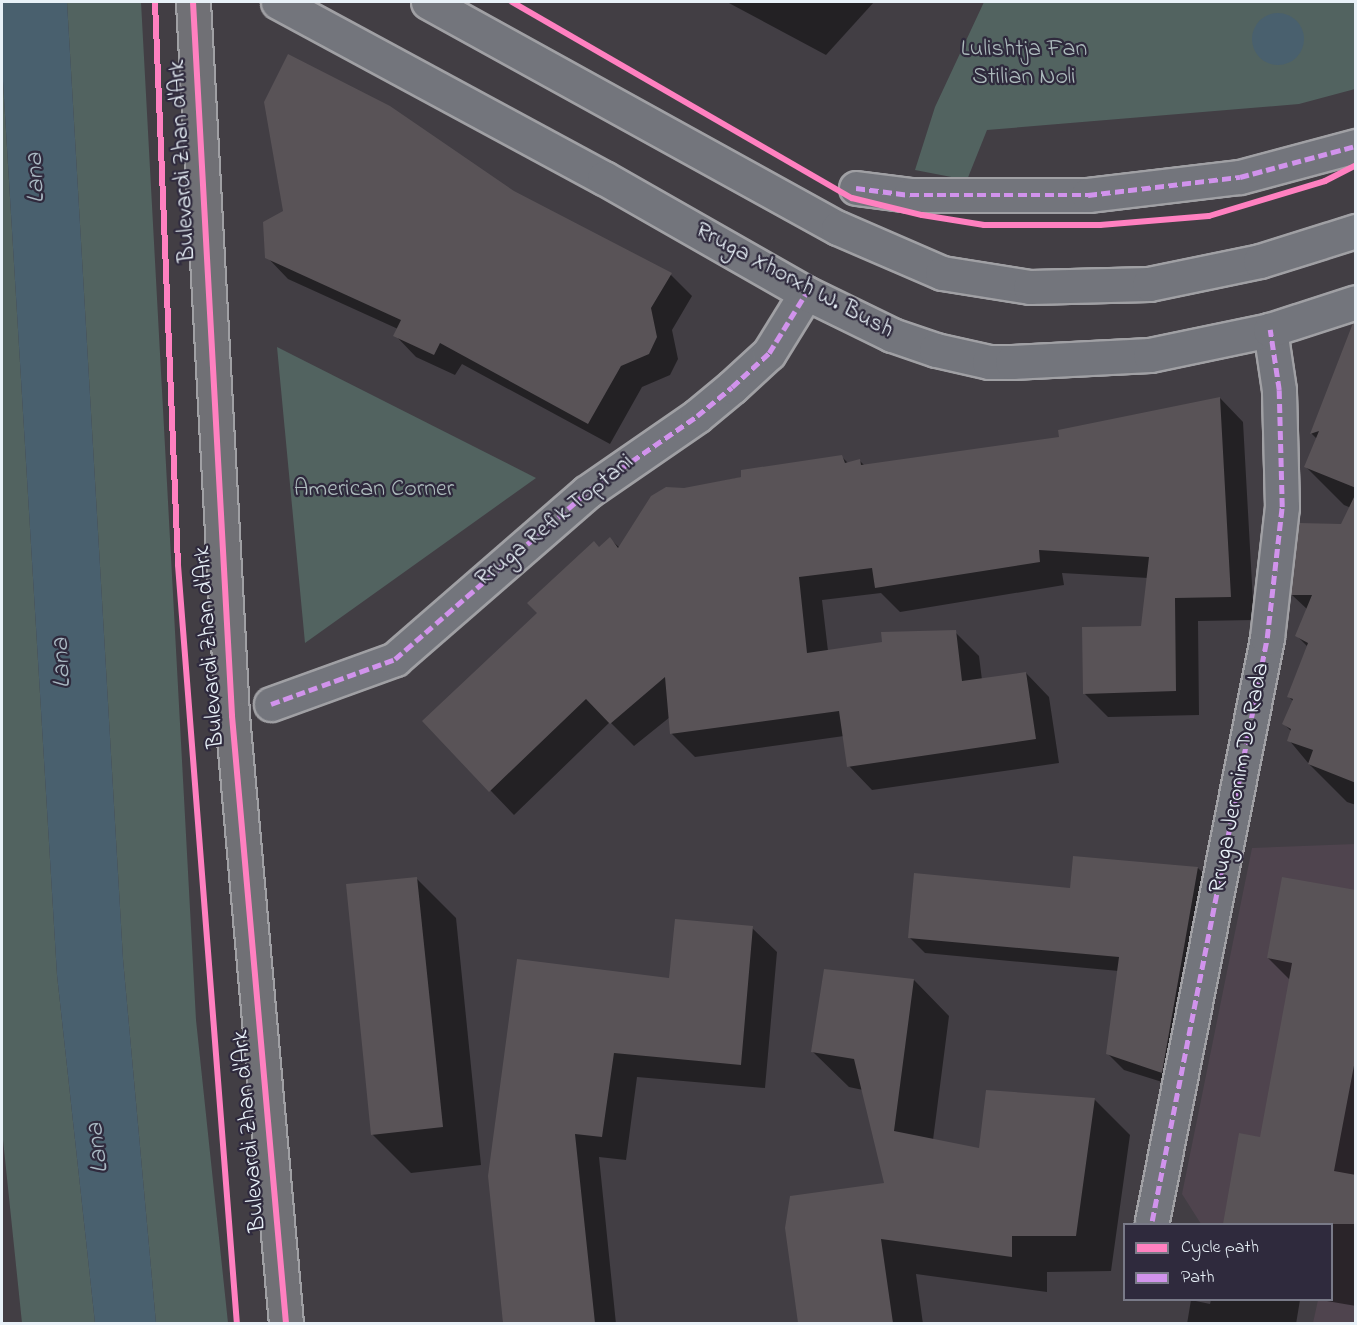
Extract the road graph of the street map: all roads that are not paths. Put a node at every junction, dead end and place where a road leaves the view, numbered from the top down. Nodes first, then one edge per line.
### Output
1 (193, 2) edge
2 (278, 2) edge
3 (428, 2) edge
4 (1356, 147) edge
5 (856, 188) dead end
6 (1356, 231) edge
7 (806, 293) junction
8 (1356, 302) edge
9 (1270, 330) junction
10 (271, 704) dead end
11 (1152, 1221) dead end
12 (286, 1323) edge

1 - 12 main road, Bulevardi Zhan d'Ark
2 - 7 main road, Rruga Xhorxh W. Bush
3 - 6 main road
4 - 5 main road
7 - 9 main road, Rruga Xhorxh W. Bush
7 - 10 main road, Rruga Refik Toptani
8 - 9 main road, Rruga Xhorxh W. Bush
9 - 11 main road, Rruga Jeronim De Rada

